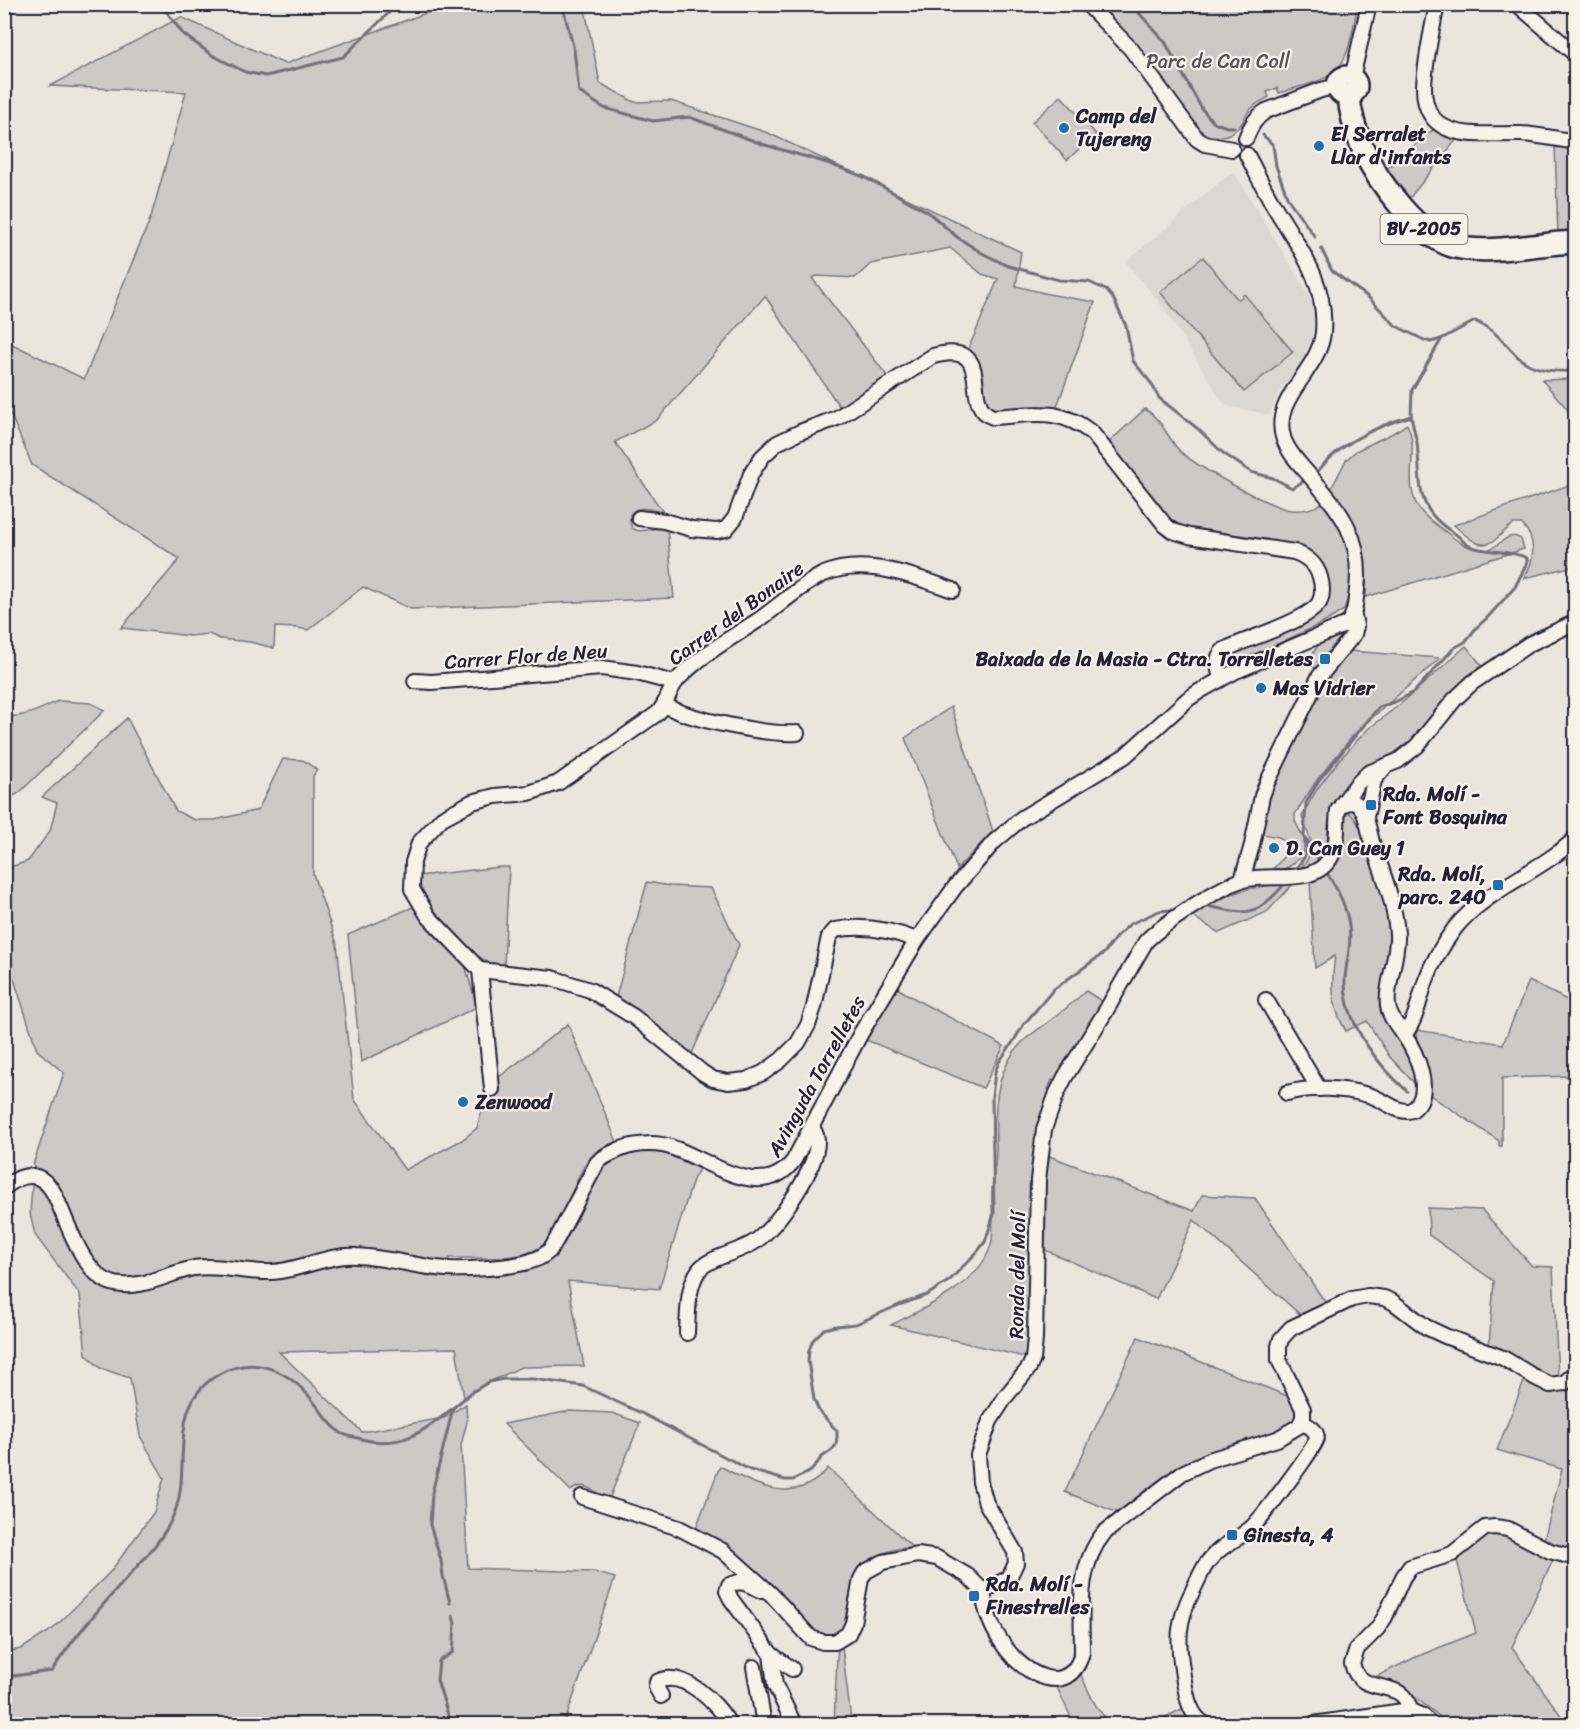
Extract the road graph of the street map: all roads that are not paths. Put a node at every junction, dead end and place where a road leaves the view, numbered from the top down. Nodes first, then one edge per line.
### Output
1 (1088, 4) edge
2 (1370, 4) edge
3 (1437, 4) edge
4 (1517, 4) edge
5 (1575, 55) edge
6 (1346, 86) junction
7 (1246, 138) junction
8 (1575, 142) edge
9 (1232, 148) junction
10 (1247, 155) junction
11 (1575, 242) edge
12 (639, 518) dead end
13 (953, 590) dead end
14 (1354, 616) junction
15 (1575, 622) edge
16 (1221, 678) junction
17 (415, 681) dead end
18 (674, 683) junction
19 (665, 705) junction
20 (797, 733) dead end
21 (1388, 765) junction
22 (1342, 804) junction
23 (1366, 817) junction
24 (1575, 838) edge
25 (1242, 880) junction
26 (917, 940) junction
27 (480, 970) junction
28 (1266, 1000) dead end
29 (1404, 1035) junction
30 (492, 1089) dead end
31 (1319, 1089) junction
32 (1287, 1093) dead end
33 (812, 1127) junction
34 (4, 1188) edge
35 (687, 1333) dead end
36 (1575, 1373) edge
37 (1302, 1422) junction
38 (582, 1497) dead end
39 (1575, 1558) edge
40 (984, 1591) junction
41 (771, 1594) junction
42 (771, 1654) junction
43 (754, 1667) dead end
44 (792, 1668) dead end
45 (678, 1669) dead end
46 (687, 1682) junction
47 (661, 1696) dead end
48 (1410, 1710) junction
49 (729, 1725) edge
50 (764, 1725) edge
51 (794, 1725) edge
52 (1205, 1725) edge
53 (1313, 1725) edge
54 (1431, 1725) edge

1 - 9 street
2 - 6 street, BV-2005
3 - 8 street
4 - 5 street
6 - 7 street
6 - 11 main road, BV-2005
7 - 9 street
7 - 10 street
9 - 10 street
10 - 14 street
12 - 16 street
13 - 18 street, Carrer del Bonaire
14 - 16 street, Avinguda Torrelletes
14 - 25 street
15 - 21 street
16 - 26 street, Avinguda Torrelletes
17 - 18 street, Carrer Flor de Neu
18 - 19 street, Carrer del Bonaire
19 - 20 street
19 - 27 street, Carrer del Bonaire
21 - 22 street
21 - 23 street
22 - 23 street
22 - 25 street, Ronda del Molí
23 - 29 street
24 - 29 street
25 - 40 street, Ronda del Molí
26 - 27 street
26 - 33 street, Avinguda Torrelletes
27 - 30 street
28 - 31 street
29 - 31 street
31 - 32 street
33 - 34 street, Avinguda Torrelletes
33 - 35 street
36 - 37 street
37 - 40 street
37 - 52 street
38 - 41 street
39 - 48 street
40 - 41 street
41 - 42 street
42 - 44 street
42 - 51 street
43 - 50 street
45 - 46 street
46 - 47 street
46 - 49 street
48 - 53 street
48 - 54 street

